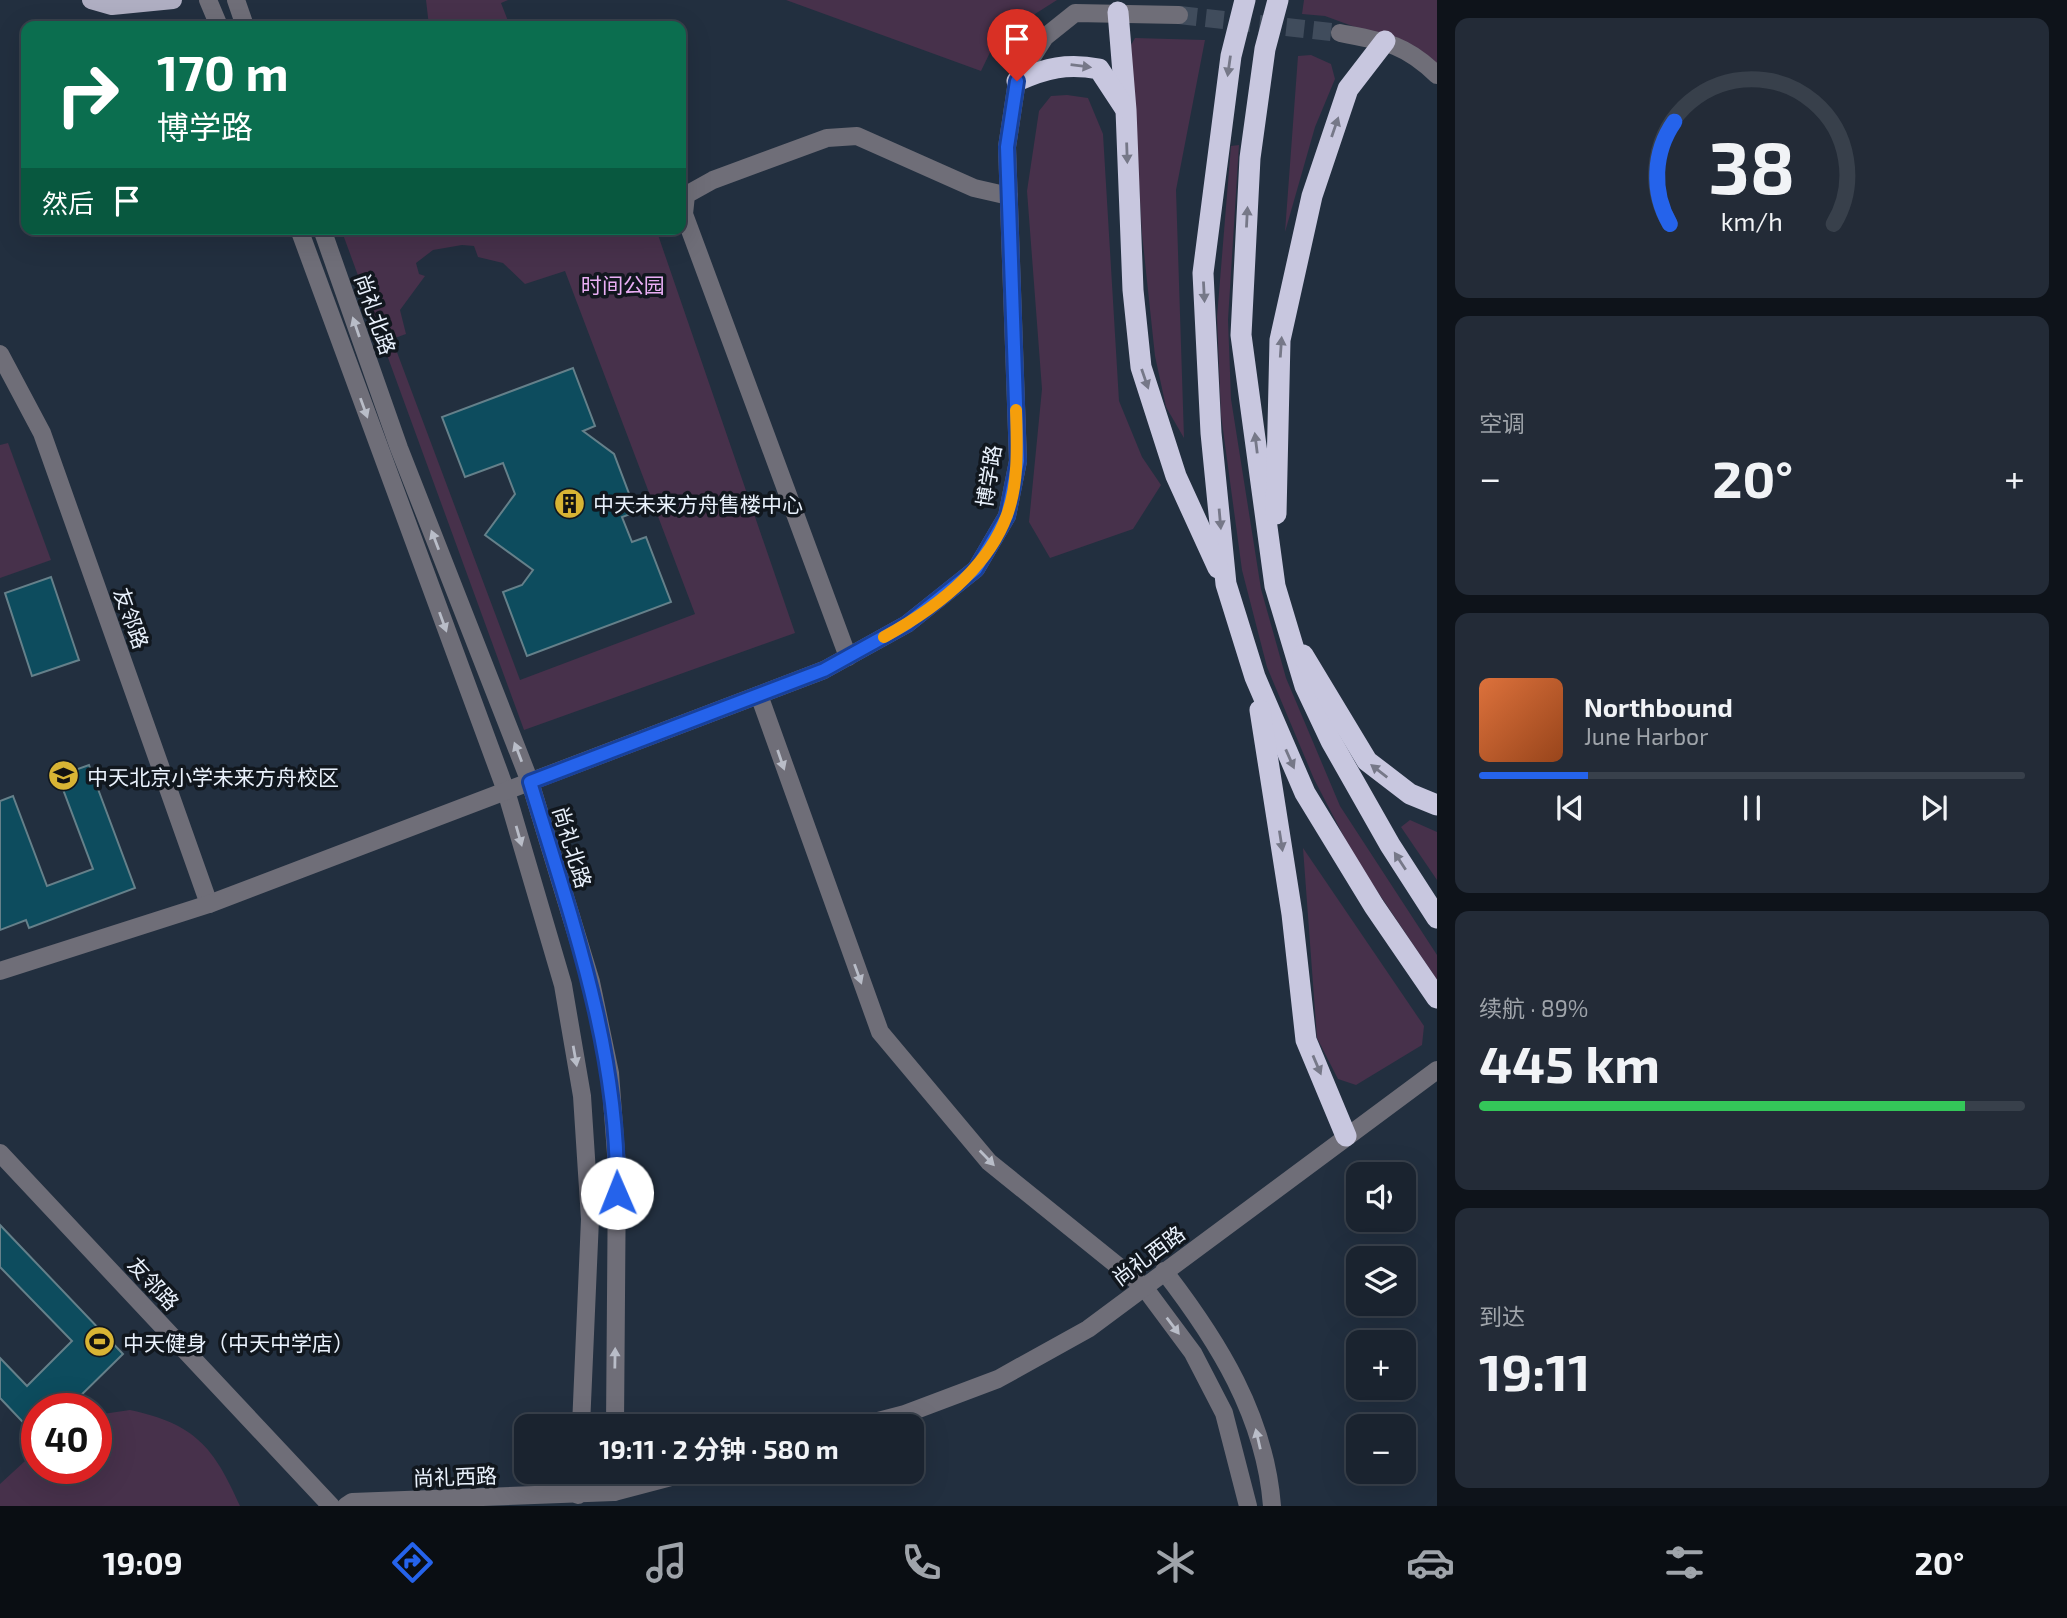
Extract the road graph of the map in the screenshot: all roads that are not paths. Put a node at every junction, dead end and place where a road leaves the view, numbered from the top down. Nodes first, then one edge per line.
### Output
1 (91, 0) edge
2 (173, 0) edge
3 (208, 0) edge
4 (236, 0) edge
5 (1245, 0) edge
6 (1278, 0) edge
7 (1118, 12) junction
8 (1179, 15) tunnel mouth
9 (217, 21) edge
10 (243, 21) edge
11 (1340, 33) tunnel mouth
12 (1385, 41) junction
13 (1437, 75) edge
14 (1017, 81) junction
15 (1126, 110) junction
16 (1009, 196) junction
17 (686, 201) edge
18 (686, 219) edge
19 (301, 235) edge
20 (324, 235) edge
21 (0, 354) edge
22 (1226, 584) junction
23 (1275, 586) junction
24 (1287, 629) junction
25 (848, 657) junction
26 (1255, 677) junction
27 (759, 695) junction
28 (530, 782) junction
29 (506, 791) junction
30 (1437, 805) edge
31 (209, 904) junction
32 (1437, 918) edge
33 (0, 971) edge
34 (1437, 998) edge
35 (1437, 1070) edge
36 (1346, 1136) junction
37 (0, 1153) edge
38 (1164, 1271) junction
39 (1143, 1287) junction
40 (582, 1414) edge
41 (615, 1414) edge
42 (905, 1414) edge
43 (578, 1484) edge
44 (614, 1484) edge
45 (644, 1484) edge
46 (614, 1492) junction
47 (578, 1495) junction
48 (331, 1506) edge
49 (346, 1506) edge
50 (1248, 1506) edge
51 (1272, 1506) edge

1 - 2 main road
3 - 9 street
4 - 10 street
5 -> 22 highway
23 -> 6 highway
7 - 8 street, 博学路
7 - 14 street, 博学路
7 - 15 highway
11 - 12 street
12 - 13 street
23 -> 12 highway
14 -> 15 highway
14 - 16 street, 博学路
15 -> 22 highway
16 - 17 street
16 - 25 street, 博学路
18 - 25 street
19 -> 29 street, 尚礼北路
28 -> 20 street, 尚礼北路
21 - 31 street, 友邻路
22 - 26 highway
23 - 24 highway
30 -> 24 highway
32 -> 24 highway
25 - 27 street, 博学路
26 -> 34 highway
26 -> 36 highway
27 - 28 street, 博学路
27 -> 39 street
28 - 29 street
41 -> 28 street, 尚礼北路
29 - 31 street
29 -> 40 street, 尚礼北路
31 - 33 street
35 - 36 street, 尚礼西路
36 - 38 street, 尚礼西路
37 - 48 street, 友邻路
38 - 39 street, 尚礼西路
51 -> 38 street
39 - 42 street, 尚礼西路
39 -> 50 street
43 - 47 street
44 - 46 street
45 - 46 street, 尚礼西路
46 - 47 street, 尚礼西路
47 - 49 street, 尚礼西路

